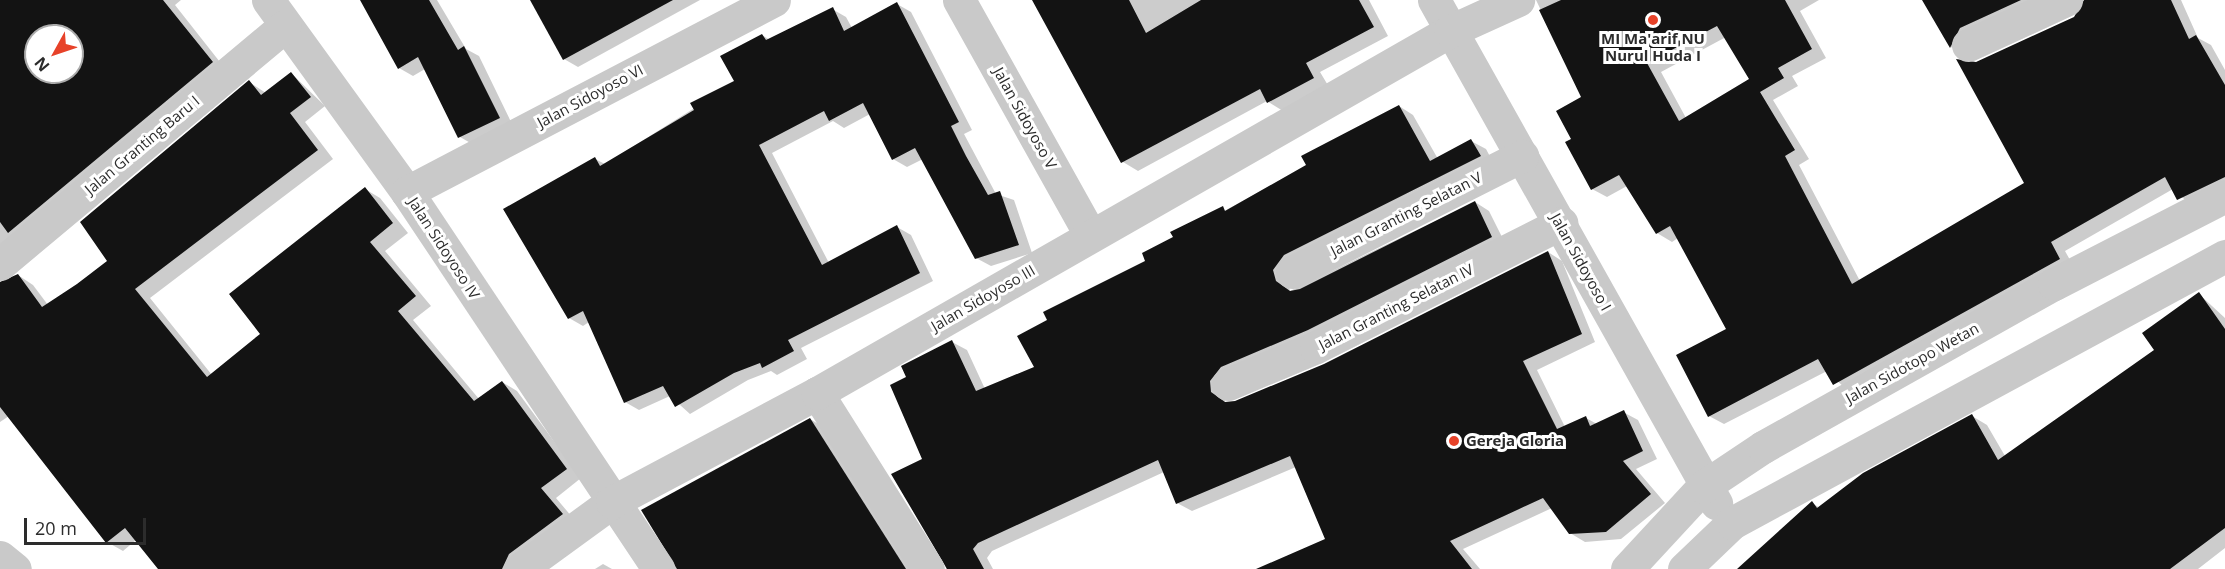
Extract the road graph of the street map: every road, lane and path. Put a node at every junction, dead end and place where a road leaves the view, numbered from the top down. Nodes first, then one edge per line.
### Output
1 (774, 0) edge
2 (959, 0) edge
3 (1434, 0) edge
4 (1518, 0) edge
5 (2066, 0) edge
6 (276, 13) edge
7 (1450, 32) junction
8 (1968, 45) dead end
9 (1522, 156) junction
10 (407, 192) junction
11 (2225, 196) edge
12 (1561, 223) junction
13 (1091, 236) junction
14 (2225, 256) edge
15 (0, 264) edge
16 (1292, 272) dead end
17 (1228, 384) dead end
18 (817, 393) junction
19 (1703, 487) junction
20 (612, 502) junction
21 (1732, 523) junction
22 (0, 557) edge
23 (15, 569) edge
24 (520, 569) edge
25 (658, 569) edge
26 (928, 569) edge
27 (1626, 569) edge
28 (1684, 569) edge

1 - 10 street, Jalan Sidoyoso VI
2 - 13 street, Jalan Sidoyoso V
3 - 7 street, Jalan Sidoyoso I
4 - 7 street, Jalan Sidoyoso III
5 - 8 street
6 - 10 street, Jalan Sidoyoso IV
6 - 15 street, Jalan Granting Baru I
7 - 9 street, Jalan Sidoyoso I
7 - 13 street, Jalan Sidoyoso III
9 - 12 street, Jalan Sidoyoso I
9 - 16 street, Jalan Granting Selatan V
10 - 20 street, Jalan Sidoyoso IV
11 - 19 street, Jalan Sidotopo Wetan
12 - 17 street, Jalan Granting Selatan IV
12 - 19 street, Jalan Sidoyoso I
13 - 18 street, Jalan Sidoyoso III
14 - 21 street
18 - 20 street, Jalan Sidoyoso III
18 - 26 street
19 - 21 street, Jalan Sidoyoso I
19 - 27 street, Jalan Sidotopo Wetan
20 - 24 street, Jalan Sidoyoso III
20 - 25 street, Jalan Sidoyoso IV
21 - 28 street
22 - 23 street

